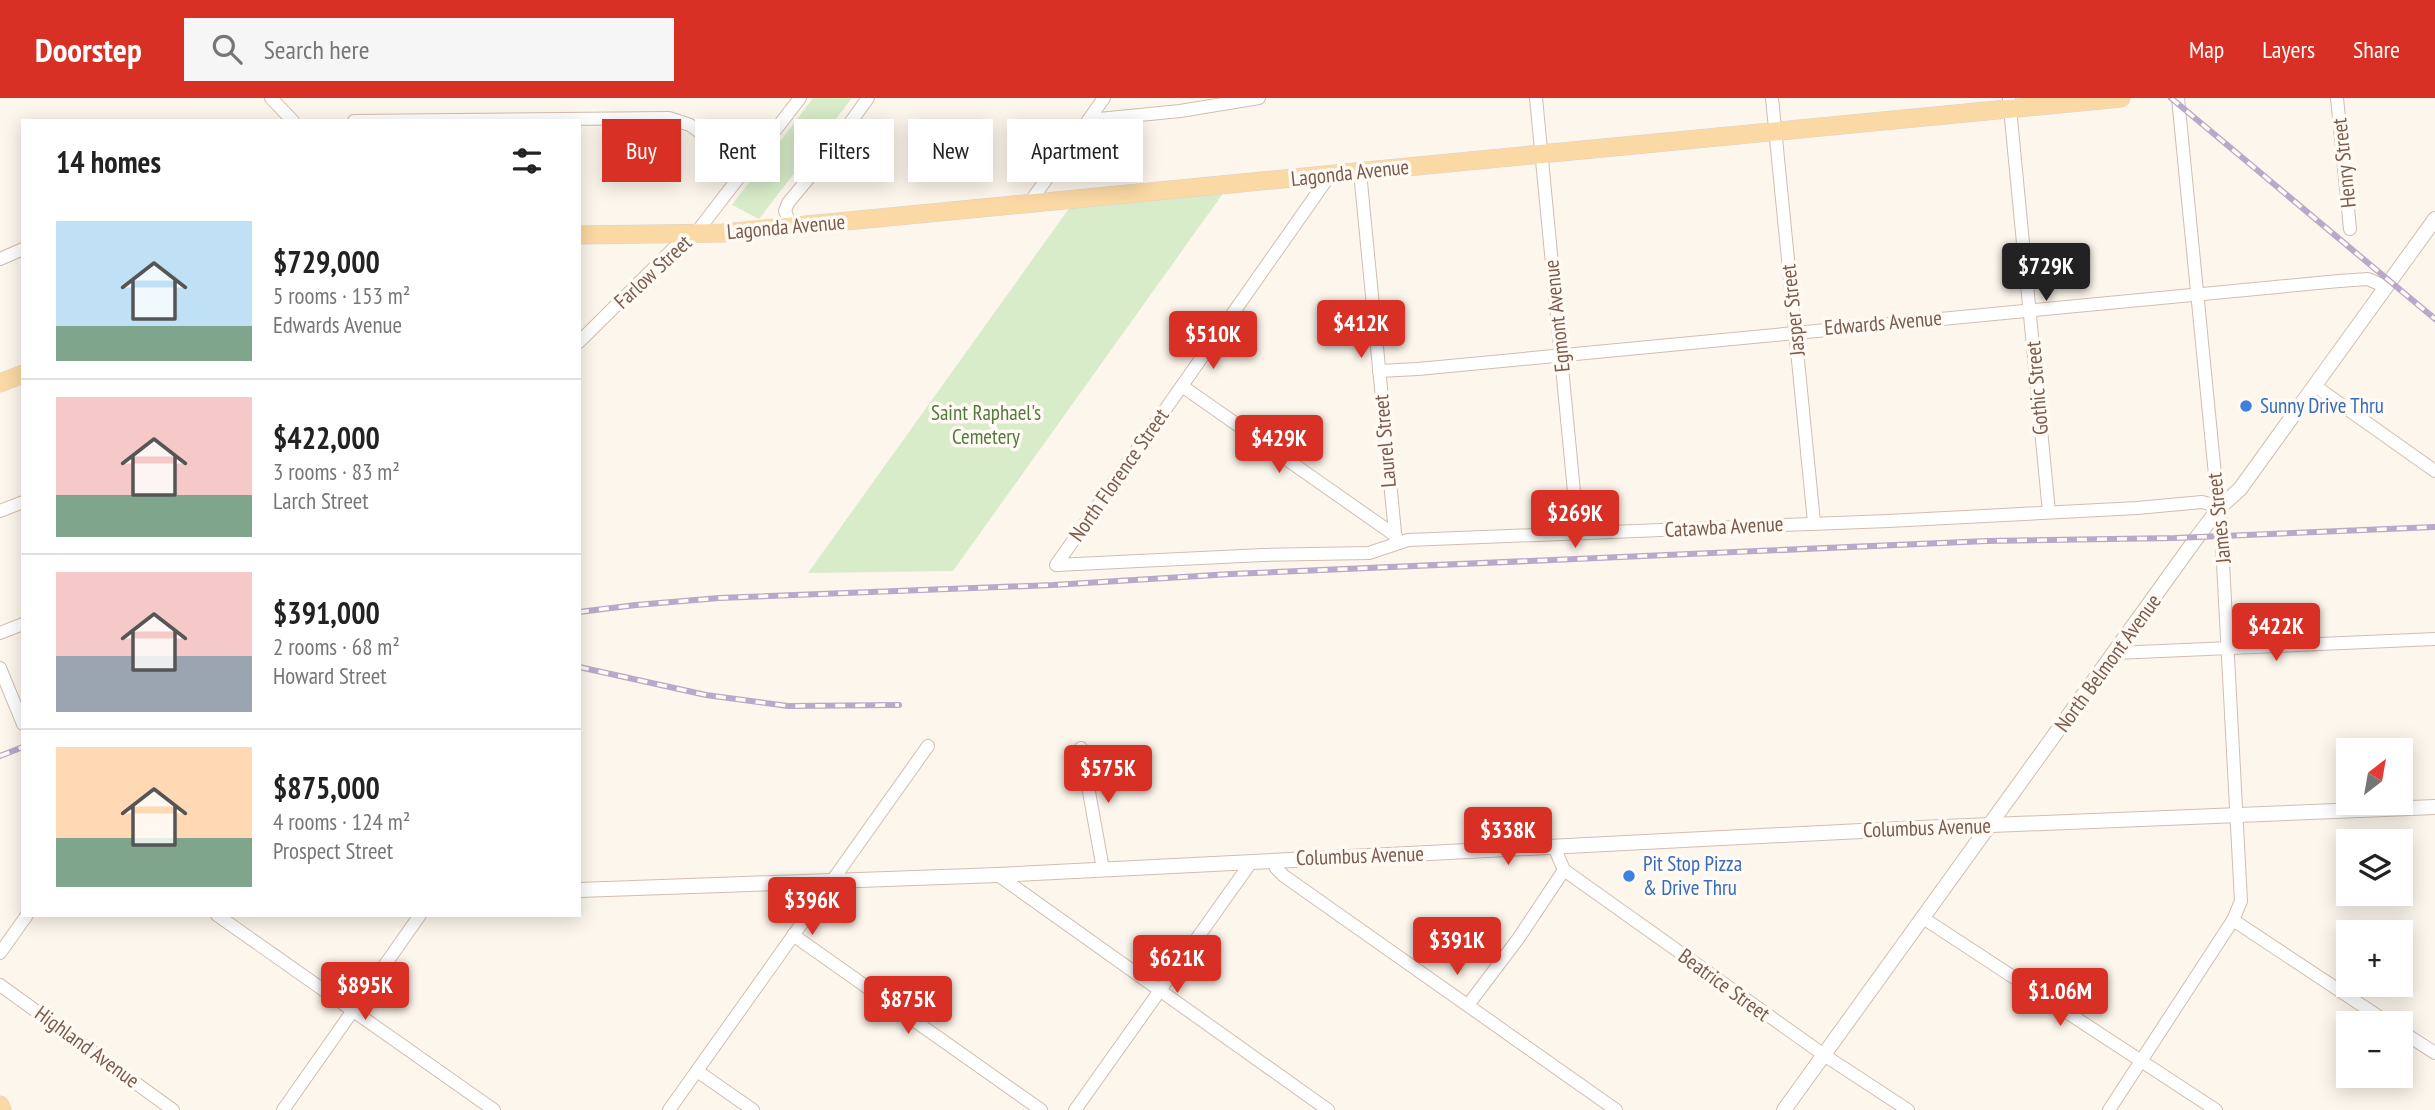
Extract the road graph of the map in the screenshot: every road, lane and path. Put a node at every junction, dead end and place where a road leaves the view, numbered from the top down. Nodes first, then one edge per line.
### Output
1 (271, 98) edge
2 (800, 98) edge
3 (868, 98) edge
4 (1104, 98) edge
5 (1259, 98) edge
6 (1536, 98) edge
7 (1772, 98) edge
8 (2121, 98) edge
9 (2179, 98) edge
10 (2337, 98) edge
11 (2010, 103) edge
12 (291, 119) edge
13 (564, 119) edge
14 (1089, 119) edge
15 (1098, 119) edge
16 (780, 124) edge
17 (695, 129) edge
18 (1775, 131) junction
19 (1542, 154) junction
20 (1360, 172) junction
21 (1330, 175) junction
22 (736, 182) edge
23 (1044, 182) edge
24 (1028, 205) junction
25 (2435, 219) edge
26 (791, 226) junction
27 (2350, 229) dead end
28 (696, 233) junction
29 (581, 235) edge
30 (21, 250) edge
31 (0, 259) edge
32 (2386, 287) junction
33 (2197, 294) junction
34 (2030, 310) junction
35 (1795, 332) junction
36 (581, 340) edge
37 (1561, 354) junction
38 (1379, 371) junction
39 (21, 375) edge
40 (0, 383) edge
41 (1182, 386) junction
42 (2315, 386) junction
43 (2435, 471) edge
44 (21, 503) edge
45 (2220, 507) junction
46 (0, 511) edge
47 (2049, 512) junction
48 (1814, 522) junction
49 (1577, 533) junction
50 (1396, 540) junction
51 (1103, 563) joint
52 (21, 625) edge
53 (0, 633) edge
54 (2435, 639) edge
55 (2229, 648) junction
56 (2115, 653) junction
57 (0, 668) edge
58 (21, 718) edge
59 (928, 746) dead end
60 (1081, 748) dead end
61 (2435, 807) edge
62 (2237, 816) junction
63 (1990, 825) junction
64 (1554, 846) junction
65 (1274, 860) junction
66 (1252, 861) junction
67 (1103, 869) junction
68 (1564, 870) junction
69 (998, 874) junction
70 (832, 880) junction
71 (581, 890) edge
72 (26, 917) edge
73 (220, 917) edge
74 (419, 917) edge
75 (1923, 918) junction
76 (2233, 920) junction
77 (793, 935) junction
78 (2, 950) edge
79 (0, 985) edge
80 (1159, 991) junction
81 (1468, 1005) junction
82 (353, 1010) junction
83 (2370, 1011) edge
84 (2413, 1039) edge
85 (2435, 1053) edge
86 (1824, 1055) junction
87 (2141, 1061) junction
88 (697, 1071) junction
89 (173, 1110) edge
90 (283, 1110) edge
91 (494, 1110) edge
92 (670, 1110) edge
93 (753, 1110) edge
94 (1041, 1110) edge
95 (1075, 1110) edge
96 (1328, 1110) edge
97 (1616, 1110) edge
98 (1784, 1110) edge
99 (1908, 1110) edge
100 (2109, 1110) edge
101 (2216, 1110) edge

1 - 12 street
2 - 16 street, Farlow Street
3 - 26 street
4 - 14 street
5 - 15 street
6 - 19 street, Egmont Avenue
7 - 18 street, Jasper Street
8 - 11 main road, Lagonda Avenue
9 - 33 street, James Street
10 - 27 street, Henry Street
11 - 18 main road, Lagonda Avenue
11 - 34 street, Gothic Street
13 - 17 street
18 - 19 main road, Lagonda Avenue
18 - 35 street, Jasper Street
19 - 20 main road, Lagonda Avenue
19 - 37 street, Egmont Avenue
20 - 21 main road, Lagonda Avenue
20 - 38 street, Laurel Street
21 - 24 main road, Lagonda Avenue
21 - 41 street, North Florence Street
22 - 28 street, Farlow Street
23 - 24 street
24 - 26 main road, Lagonda Avenue
25 - 32 street, North Belmont Avenue
26 - 28 main road, Lagonda Avenue
28 - 29 main road, Lagonda Avenue
28 - 36 street, Farlow Street
30 - 31 street
32 - 33 street, Edwards Avenue
32 - 42 street, North Belmont Avenue
33 - 34 street, Edwards Avenue
33 - 45 street, James Street
34 - 35 street, Edwards Avenue
34 - 47 street, Gothic Street
35 - 37 street, Edwards Avenue
35 - 48 street, Jasper Street
37 - 38 street, Edwards Avenue
37 - 49 street, Egmont Avenue
38 - 50 street, Laurel Street
39 - 40 main road
41 - 50 street
41 - 51 street, North Florence Street
42 - 43 street
42 - 45 street, North Belmont Avenue
44 - 46 street
45 - 47 street, Catawba Avenue
45 - 55 street, James Street
45 - 56 street, North Belmont Avenue
47 - 48 street, Catawba Avenue
48 - 49 street, Catawba Avenue
49 - 50 street, Catawba Avenue
50 - 51 street, Catawba Avenue
52 - 53 street
54 - 55 street
55 - 56 street
55 - 62 street, James Street
56 - 63 street, North Belmont Avenue
57 - 58 street
59 - 70 street
60 - 67 street
61 - 62 street, Columbus Avenue
62 - 63 street, Columbus Avenue
62 - 76 street, James Street
63 - 64 street, Columbus Avenue
63 - 75 street, North Belmont Avenue
64 - 65 street, Columbus Avenue
64 - 68 street
65 - 66 street, Columbus Avenue
65 - 81 street
66 - 67 street, Columbus Avenue
66 - 80 street
67 - 69 street, Columbus Avenue
68 - 81 street
68 - 86 street, Beatrice Street
69 - 70 street, Columbus Avenue
69 - 80 street
70 - 71 street, Columbus Avenue
70 - 77 street
72 - 78 street
73 - 82 street
74 - 82 street
75 - 86 street, North Belmont Avenue
75 - 87 street
76 - 83 street
76 - 87 street, James Street
77 - 88 street
77 - 94 street
79 - 89 street, Highland Avenue
80 - 95 street
80 - 96 street
81 - 97 street
82 - 90 street
82 - 91 street
84 - 85 street
86 - 98 street, North Belmont Avenue
86 - 99 street, Beatrice Street
87 - 100 street, James Street
87 - 101 street
88 - 92 street
88 - 93 street

